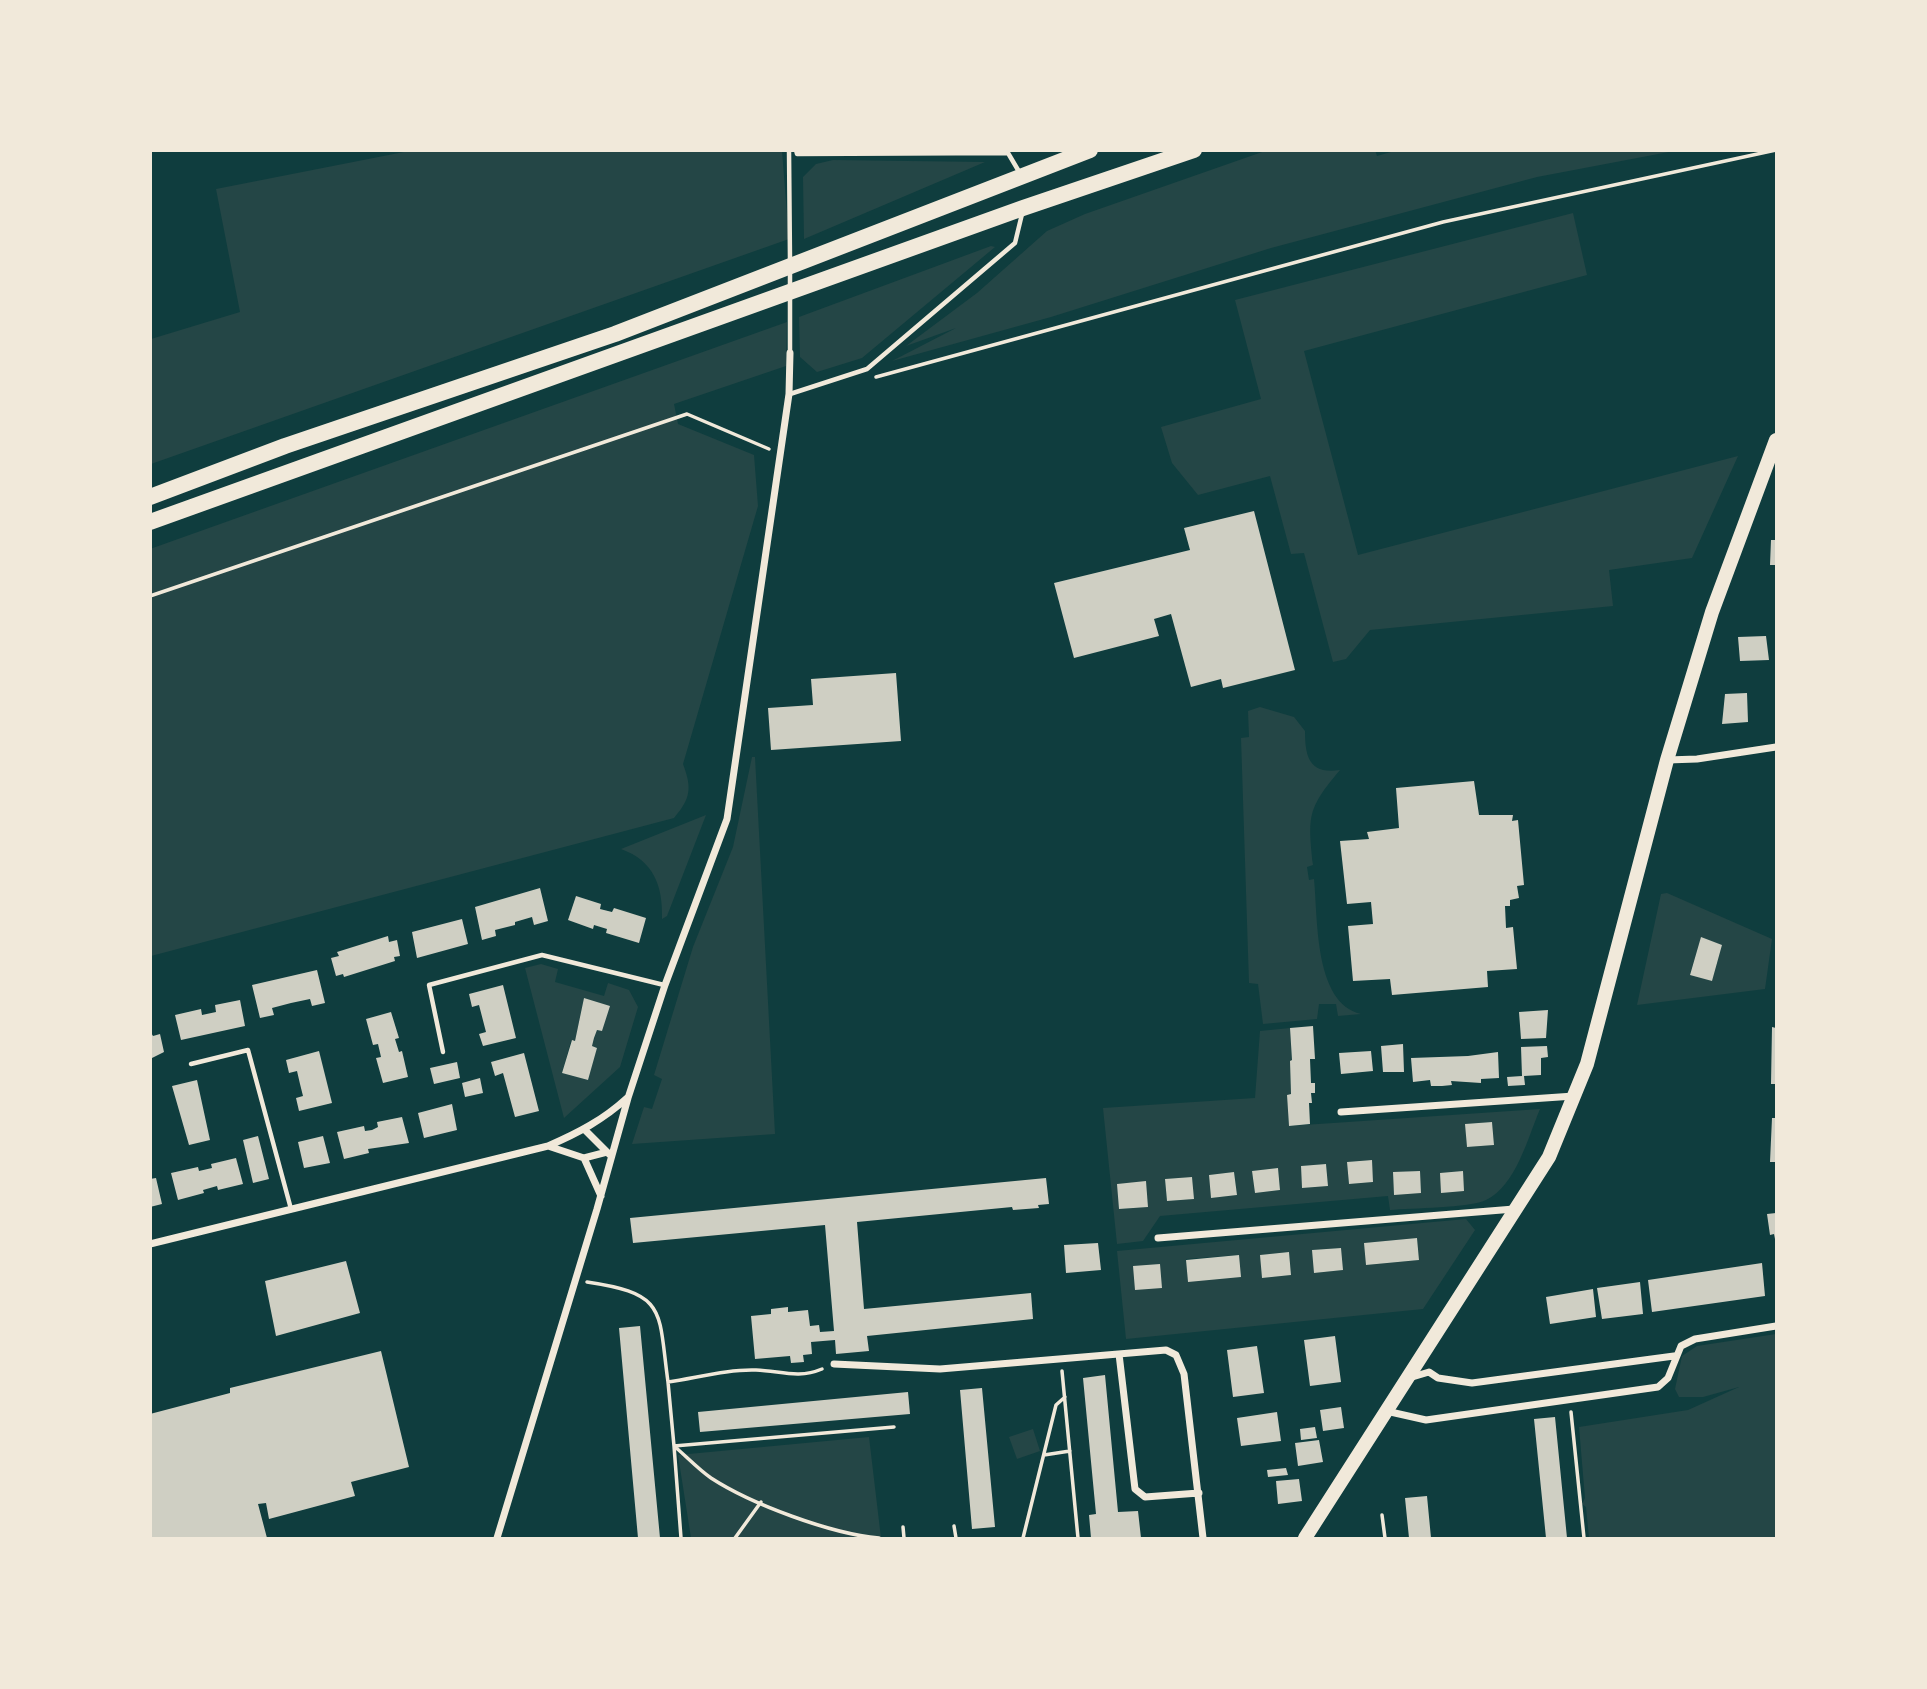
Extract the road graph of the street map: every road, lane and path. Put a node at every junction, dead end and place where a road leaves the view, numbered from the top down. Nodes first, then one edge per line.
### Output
1 (789, 150) edge
2 (796, 150) edge
3 (1090, 150) edge
4 (1180, 150) edge
5 (1194, 150) edge
6 (1776, 150) edge
7 (1134, 169) junction
8 (1021, 175) junction
9 (1023, 208) junction
10 (790, 353) joint
11 (867, 380) dead end
12 (789, 394) junction
13 (1776, 440) edge
14 (780, 453) junction
15 (150, 497) edge
16 (150, 522) edge
17 (150, 596) edge
18 (1776, 747) edge
19 (1667, 760) junction
20 (665, 985) junction
21 (443, 1052) dead end
22 (191, 1064) dead end
23 (1574, 1096) junction
24 (628, 1098) junction
25 (1341, 1112) dead end
26 (584, 1130) junction
27 (548, 1146) junction
28 (609, 1154) junction
29 (584, 1158) junction
30 (601, 1196) junction
31 (1515, 1209) junction
32 (291, 1210) junction
33 (1158, 1238) dead end
34 (150, 1244) edge
35 (575, 1281) junction
36 (1776, 1326) edge
37 (1119, 1354) junction
38 (1674, 1356) junction
39 (1060, 1359) junction
40 (834, 1364) joint
41 (1407, 1379) junction
42 (668, 1382) junction
43 (1065, 1397) junction
44 (1570, 1398) junction
45 (1386, 1411) junction
46 (894, 1427) dead end
47 (674, 1446) junction
48 (1070, 1451) junction
49 (1044, 1455) junction
50 (1199, 1493) junction
51 (761, 1502) junction
52 (1382, 1515) dead end
53 (903, 1527) dead end
54 (954, 1527) dead end
55 (497, 1538) edge
56 (681, 1538) edge
57 (736, 1538) edge
58 (879, 1538) edge
59 (904, 1538) edge
60 (956, 1538) edge
61 (1023, 1538) edge
62 (1078, 1538) edge
63 (1203, 1538) edge
64 (1305, 1538) edge
65 (1385, 1538) edge
66 (1584, 1538) edge

1 - 10 lane
2 - 8 lane
3 - 8 highway
4 - 7 highway
5 - 7 highway
6 - 11 path
7 - 9 highway
8 - 15 highway
9 - 12 lane
9 - 16 highway
10 - 12 street
12 - 14 street
13 - 19 main road
14 - 17 path
14 - 20 street
18 - 19 street
19 - 23 main road
20 - 21 lane
20 - 24 street
22 - 32 lane
23 - 25 street
23 - 31 main road
24 - 26 street
24 - 28 street
26 - 27 street
26 - 28 street
27 - 29 street
27 - 32 street
28 - 29 street
28 - 30 street
29 - 30 street
30 - 35 street
31 - 33 street
31 - 41 main road
32 - 34 street
35 - 42 path
35 - 55 street
36 - 38 street
37 - 39 street
37 - 50 street
37 - 50 street
38 - 41 street
38 - 44 street
39 - 40 street
39 - 43 path
40 - 42 path
41 - 45 main road
42 - 47 path
43 - 48 path
43 - 49 path
44 - 45 street
44 - 66 path
45 - 64 main road
46 - 47 path
47 - 51 path
47 - 56 path
48 - 49 path
48 - 62 path
49 - 61 path
50 - 63 street
51 - 57 path
51 - 58 path
52 - 65 path
53 - 59 path
54 - 60 path

